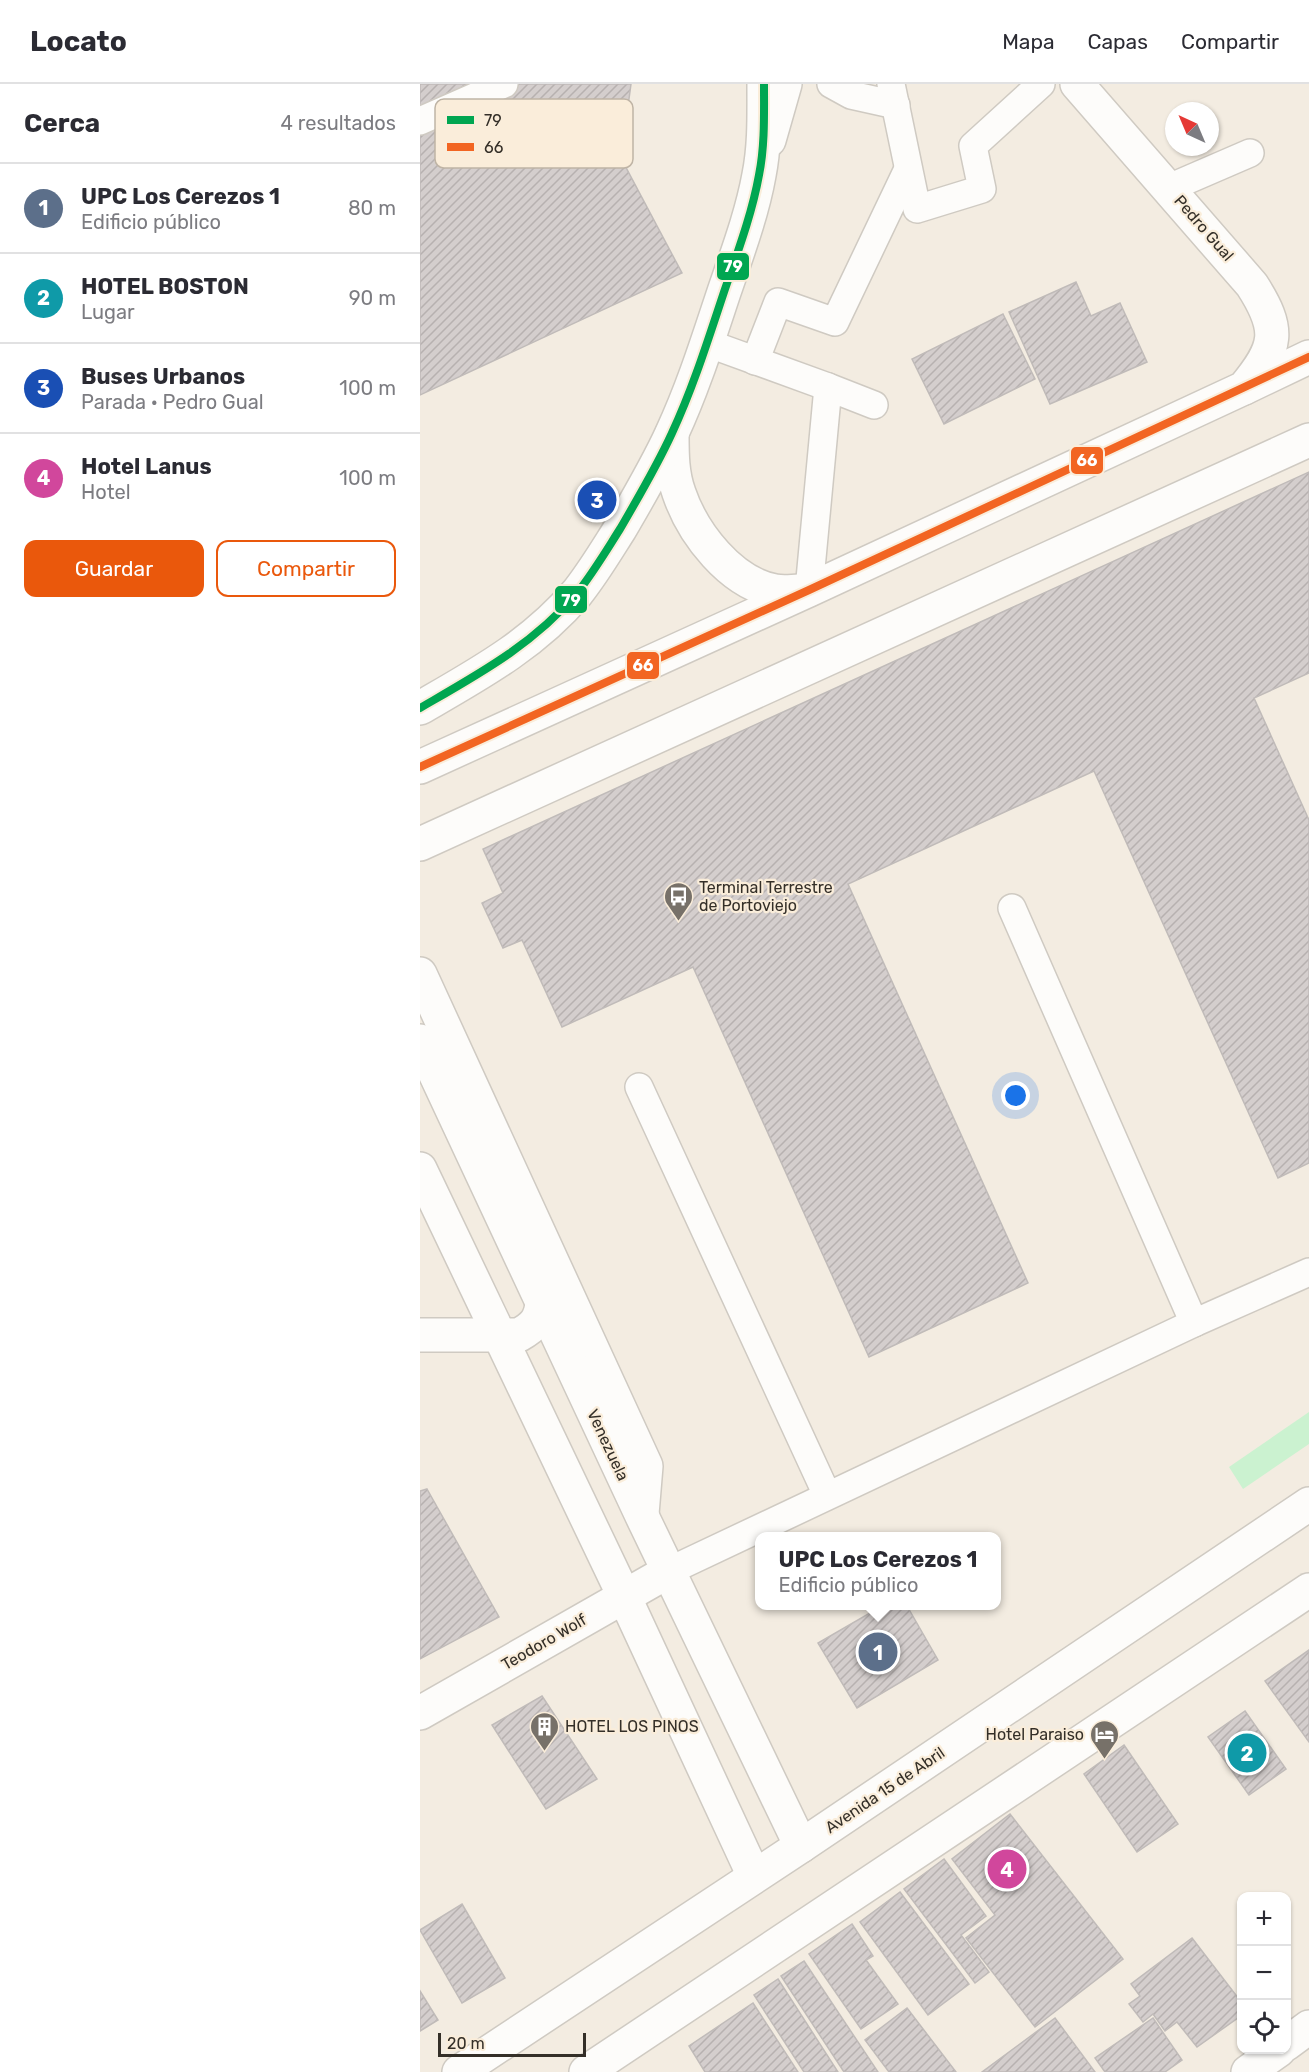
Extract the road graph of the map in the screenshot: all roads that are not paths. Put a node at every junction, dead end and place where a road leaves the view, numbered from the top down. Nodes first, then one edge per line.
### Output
1 (504, 84) edge
2 (764, 84) edge
3 (785, 84) edge
4 (831, 84) edge
5 (1041, 84) edge
6 (1077, 84) edge
7 (894, 94) edge
8 (471, 99) edge
9 (435, 115) edge
10 (420, 122) edge
11 (1250, 153) dead end
12 (908, 169) junction
13 (759, 174) junction
14 (1169, 188) junction
15 (707, 343) junction
16 (1309, 357) edge
17 (755, 361) junction
18 (828, 387) junction
19 (1244, 388) junction
20 (874, 405) dead end
21 (672, 434) junction
22 (1309, 440) edge
23 (809, 590) junction
24 (420, 708) edge
25 (420, 767) edge
26 (420, 844) edge
27 (1011, 908) dead end
28 (420, 974) edge
29 (420, 1041) edge
30 (639, 1087) dead end
31 (420, 1169) edge
32 (1309, 1272) edge
33 (542, 1304) junction
34 (1194, 1323) junction
35 (420, 1335) edge
36 (501, 1337) junction
37 (827, 1495) junction
38 (1309, 1504) edge
39 (642, 1516) junction
40 (669, 1571) junction
41 (1309, 1590) edge
42 (624, 1596) junction
43 (420, 1713) edge
44 (801, 1846) junction
45 (754, 1876) junction
46 (1309, 2027) edge
47 (1291, 2041) edge
48 (1272, 2054) edge
49 (459, 2072) edge
50 (586, 2072) edge
51 (1248, 2072) edge

1 - 8 lane
2 - 13 main road
3 - 13 main road
4 - 7 lane
5 - 12 lane
6 - 14 main road, Pedro Gual
7 - 12 lane
9 - 10 lane
11 - 14 lane
12 - 17 lane
13 - 15 main road
14 - 19 main road, Pedro Gual
15 - 17 lane
15 - 21 main road
16 - 19 main road
17 - 18 lane
18 - 20 lane
18 - 23 lane
19 - 23 main road
21 - 23 main road
21 - 24 main road
22 - 26 main road
23 - 25 main road
27 - 34 lane
28 - 39 main road
29 - 33 main road, Venezuela
30 - 37 lane
31 - 36 main road
32 - 34 lane
33 - 36 main road
33 - 39 main road, Venezuela
34 - 37 lane
35 - 36 main road
36 - 42 main road
37 - 40 lane
38 - 44 main road, Avenida 15 de Abril
39 - 40 main road, Venezuela
40 - 42 main road, Teodoro Wolf
40 - 44 main road, Venezuela
41 - 50 main road
42 - 43 main road, Teodoro Wolf
42 - 45 main road
44 - 45 main road, Avenida 15 de Abril
45 - 49 main road, Avenida 15 de Abril
46 - 47 main road
48 - 51 main road

